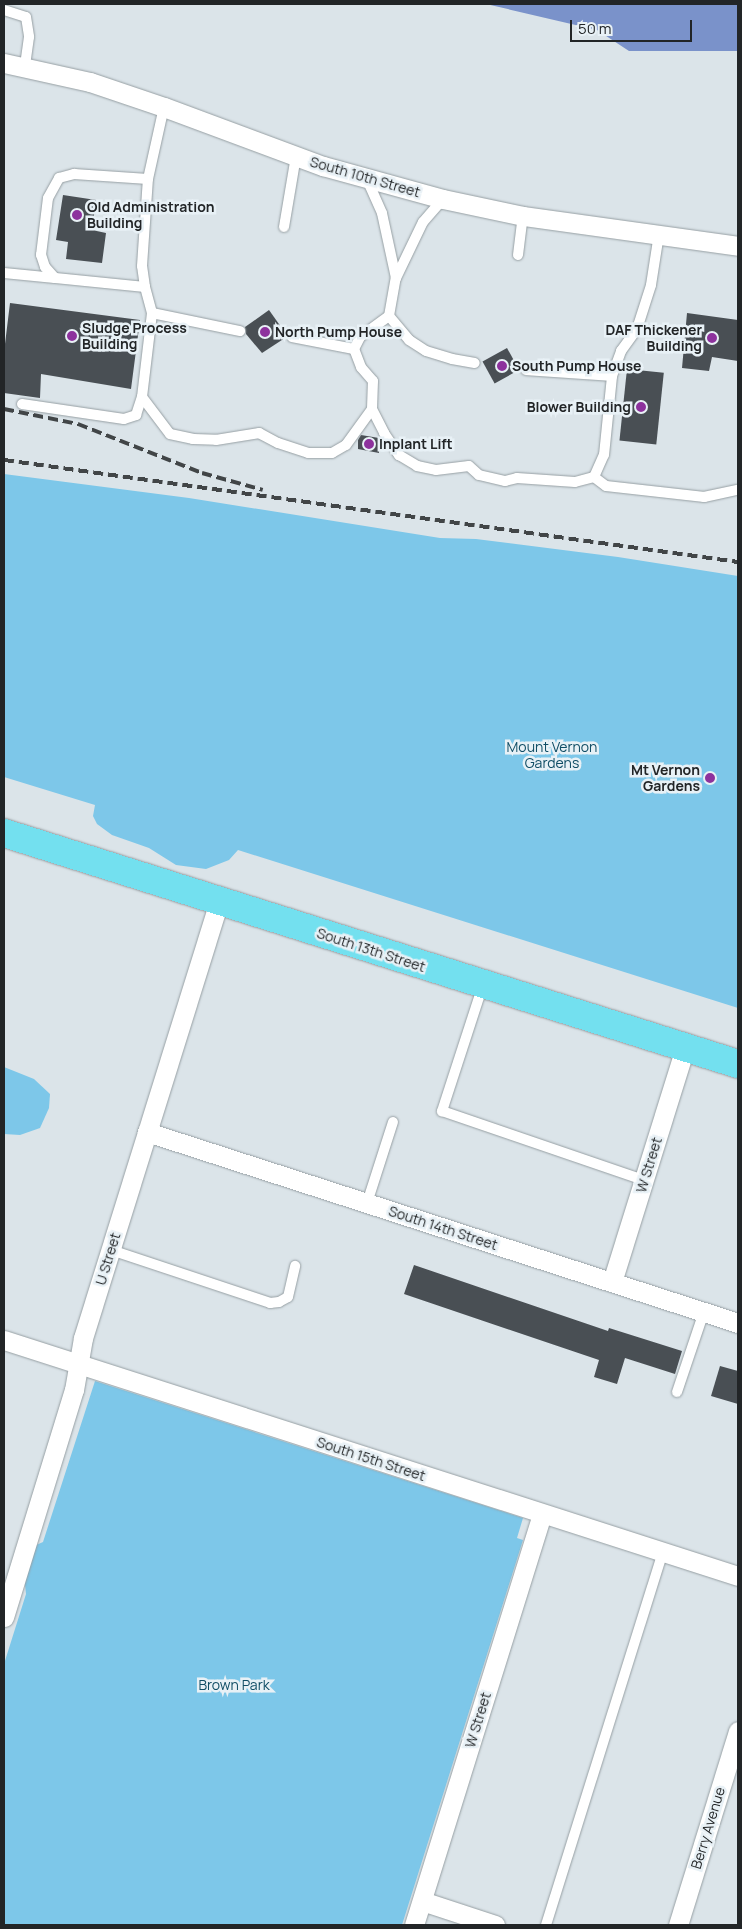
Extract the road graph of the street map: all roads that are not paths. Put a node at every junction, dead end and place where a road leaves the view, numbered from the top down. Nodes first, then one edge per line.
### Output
1 (4, 10) edge
2 (4, 63) edge
3 (25, 66) junction
4 (164, 106) junction
5 (296, 156) junction
6 (148, 179) junction
7 (367, 180) junction
8 (444, 199) junction
9 (523, 216) junction
10 (284, 227) dead end
11 (658, 234) junction
12 (738, 246) edge
13 (518, 255) dead end
14 (4, 272) edge
15 (55, 278) junction
16 (396, 278) junction
17 (144, 287) junction
18 (152, 313) junction
19 (389, 316) junction
20 (240, 331) dead end
21 (292, 337) dead end
22 (354, 350) junction
23 (475, 363) dead end
24 (526, 370) dead end
25 (612, 376) junction
26 (142, 397) junction
27 (22, 404) dead end
28 (372, 409) junction
29 (594, 478) junction
30 (738, 490) edge
31 (4, 833) edge
32 (219, 902) junction
33 (483, 985) junction
34 (685, 1047) junction
35 (738, 1064) edge
36 (393, 1122) dead end
37 (147, 1132) junction
38 (644, 1180) junction
39 (367, 1203) junction
40 (111, 1250) junction
41 (295, 1266) dead end
42 (612, 1282) junction
43 (704, 1312) junction
44 (738, 1323) edge
45 (4, 1340) edge
46 (79, 1364) junction
47 (677, 1392) dead end
48 (542, 1514) junction
49 (663, 1552) junction
50 (738, 1576) edge
51 (4, 1617) edge
52 (738, 1731) edge
53 (422, 1901) junction
54 (414, 1925) edge
55 (495, 1925) edge
56 (546, 1925) edge
57 (678, 1925) edge

1 - 3 lane
2 - 3 street, South 10th Street
3 - 4 street, South 10th Street
4 - 5 street, South 10th Street
4 - 6 lane
5 - 7 street, South 10th Street
5 - 10 lane
6 - 15 lane
6 - 17 lane
7 - 8 street, South 10th Street
7 - 16 lane
8 - 9 street, South 10th Street
8 - 16 lane
9 - 11 street, South 10th Street
9 - 13 lane
11 - 12 street, South 10th Street
11 - 25 lane
14 - 15 lane
15 - 17 lane
16 - 19 lane
17 - 18 lane
18 - 20 lane
18 - 26 lane
19 - 22 lane
19 - 23 lane
21 - 22 lane
22 - 28 lane
24 - 25 lane
25 - 29 lane
26 - 27 lane
26 - 28 lane
28 - 29 lane
29 - 30 lane
31 - 32 main road, South 13th Street
32 - 33 main road, South 13th Street
32 - 37 street, U Street
33 - 34 main road, South 13th Street
33 - 38 lane
34 - 35 main road, South 13th Street
34 - 38 street, W Street
36 - 39 lane
37 - 39 street, South 14th Street
37 - 40 street, U Street
38 - 42 street, W Street
39 - 42 street, South 14th Street
40 - 41 lane
40 - 46 street, U Street
42 - 43 street, South 14th Street
43 - 44 street, South 14th Street
43 - 47 lane
45 - 46 street, South 15th Street
46 - 48 street, South 15th Street
46 - 51 street, U Street
48 - 49 street, South 15th Street
48 - 53 street, W Street
49 - 50 street, South 15th Street
49 - 56 lane
52 - 57 street, Berry Avenue
53 - 54 street, W Street
53 - 55 street

